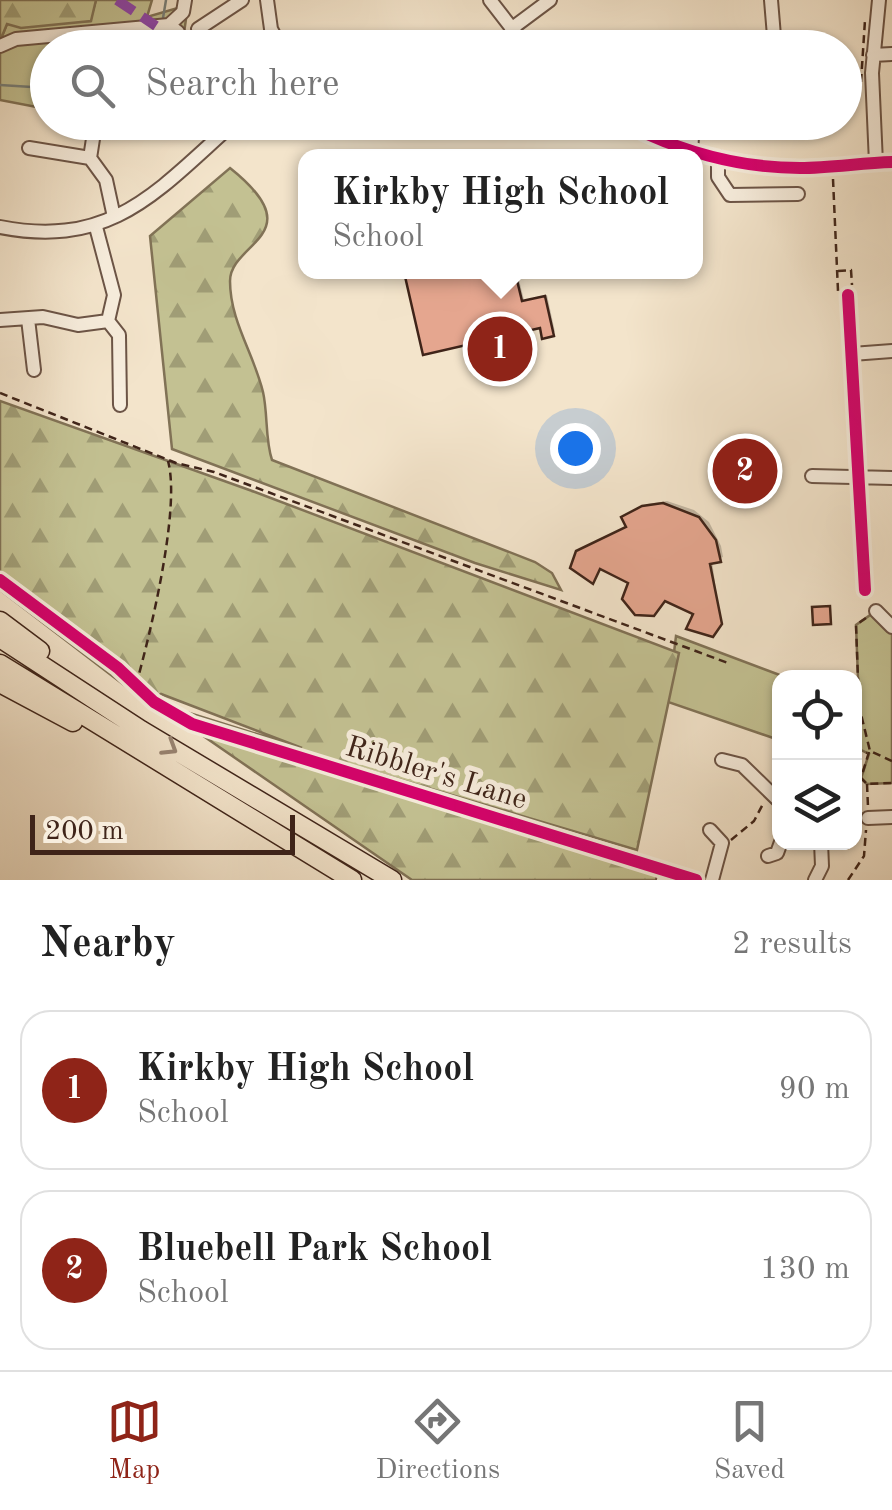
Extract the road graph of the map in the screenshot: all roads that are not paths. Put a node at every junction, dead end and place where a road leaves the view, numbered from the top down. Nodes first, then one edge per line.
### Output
1 (184, 0) edge
2 (242, 0) edge
3 (268, 0) edge
4 (490, 0) edge
5 (550, 0) edge
6 (771, 0) edge
7 (878, 0) edge
8 (162, 25) junction
9 (198, 29) dead end
10 (511, 29) joint
11 (110, 30) edge
12 (173, 30) edge
13 (271, 30) edge
14 (773, 30) edge
15 (30, 38) edge
16 (0, 46) edge
17 (892, 54) edge
18 (873, 55) junction
19 (93, 140) edge
20 (215, 140) edge
21 (29, 148) dead end
22 (703, 154) edge
23 (718, 157) junction
24 (90, 158) junction
25 (876, 162) junction
26 (892, 162) edge
27 (798, 194) dead end
28 (114, 217) junction
29 (0, 227) edge
30 (96, 227) junction
31 (848, 295) road end
32 (28, 319) junction
33 (0, 320) edge
34 (108, 321) junction
35 (892, 352) edge
36 (852, 354) junction
37 (34, 370) dead end
38 (120, 405) dead end
39 (812, 476) dead end
40 (892, 478) edge
41 (858, 479) junction
42 (865, 590) dead end
43 (876, 610) road end
44 (0, 621) edge
45 (892, 627) edge
46 (0, 638) edge
47 (0, 664) edge
48 (0, 682) edge
49 (141, 730) junction
50 (137, 752) junction
51 (722, 760) dead end
52 (772, 794) edge
53 (892, 817) edge
54 (868, 818) road end
55 (710, 830) dead end
56 (778, 850) edge
57 (821, 850) edge
58 (768, 856) dead end
59 (352, 880) edge
60 (392, 880) edge
61 (663, 880) edge
62 (696, 880) edge
63 (712, 880) edge
64 (815, 880) edge

1 - 8 street
2 - 9 street
3 - 13 street
4 - 10 street
5 - 10 street
6 - 14 street
7 - 18 street
8 - 11 street
8 - 12 street
15 - 16 street
17 - 18 street
18 - 25 street
19 - 24 street
20 - 28 street
21 - 24 street
22 - 23 street
23 - 25 street
23 - 27 street
24 - 28 street
25 - 26 street
28 - 30 street
29 - 30 street
30 - 34 street
31 - 36 street
32 - 33 street
32 - 34 street
32 - 37 street
34 - 38 street
35 - 36 street
36 - 41 street
39 - 41 street
40 - 41 street
41 - 42 street
43 - 45 street
44 - 49 highway
46 - 49 highway
47 - 50 highway
48 - 50 highway
49 -> 60 highway
50 - 59 highway
51 - 52 street
53 - 54 street
55 - 63 street
56 - 58 street
57 - 64 street
61 - 62 street

